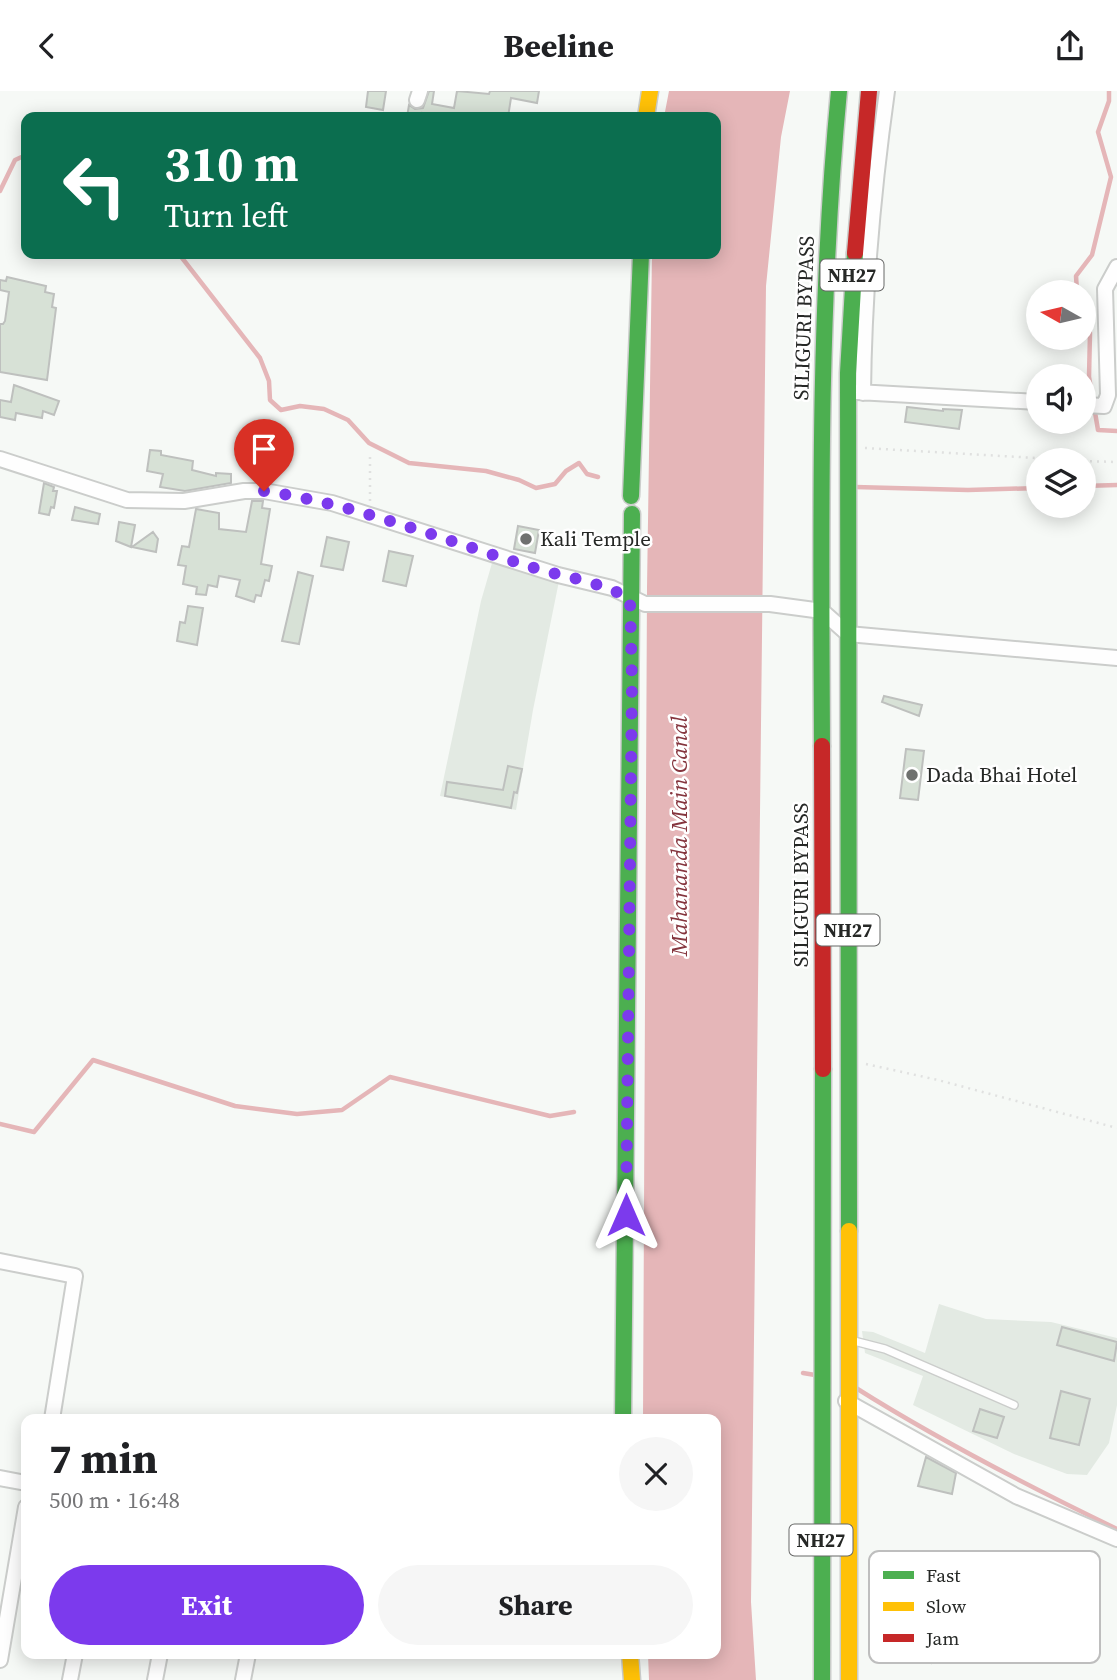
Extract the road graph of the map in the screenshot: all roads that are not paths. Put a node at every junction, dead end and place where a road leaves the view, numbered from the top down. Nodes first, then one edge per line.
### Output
1 (650, 91) edge
2 (839, 91) edge
3 (869, 91) edge
4 (887, 91) edge
5 (647, 112) edge
6 (641, 259) edge
7 (1117, 267) edge
8 (856, 392) junction
9 (1026, 401) edge
10 (1096, 406) edge
11 (0, 459) edge
12 (631, 496) joint
13 (632, 514) joint
14 (637, 602) junction
15 (822, 611) junction
16 (848, 634) junction
17 (1117, 658) edge
18 (0, 1261) edge
19 (849, 1341) junction
20 (820, 1400) junction
21 (850, 1401) junction
22 (1014, 1405) dead end
23 (53, 1414) edge
24 (623, 1414) edge
25 (0, 1478) edge
26 (21, 1482) edge
27 (21, 1536) edge
28 (1117, 1539) edge
29 (74, 1659) edge
30 (159, 1659) edge
31 (247, 1659) edge
32 (630, 1659) edge
33 (0, 1660) edge
34 (70, 1680) edge
35 (155, 1680) edge
36 (243, 1680) edge
37 (632, 1680) edge
38 (822, 1680) edge
39 (849, 1680) edge

1 - 5 main road
2 - 15 main road, SILIGURI BYPASS / NH27
3 - 8 main road, NH27
4 - 8 street
6 - 12 main road
7 - 10 street
8 - 9 street
8 - 16 main road, NH27
11 - 14 street
12 - 13 street
13 - 14 main road
14 - 15 street
14 - 24 main road
15 - 16 street
15 - 20 main road, SILIGURI BYPASS / NH27
16 - 17 street
16 - 19 main road, NH27
18 - 23 street
19 - 21 main road, NH27
19 - 22 lane
20 - 21 street
20 - 38 main road, SILIGURI BYPASS / NH27
21 - 28 street
21 - 39 main road, NH27
25 - 26 street
27 - 33 street
29 - 34 street
30 - 35 street
31 - 36 street
32 - 37 main road

